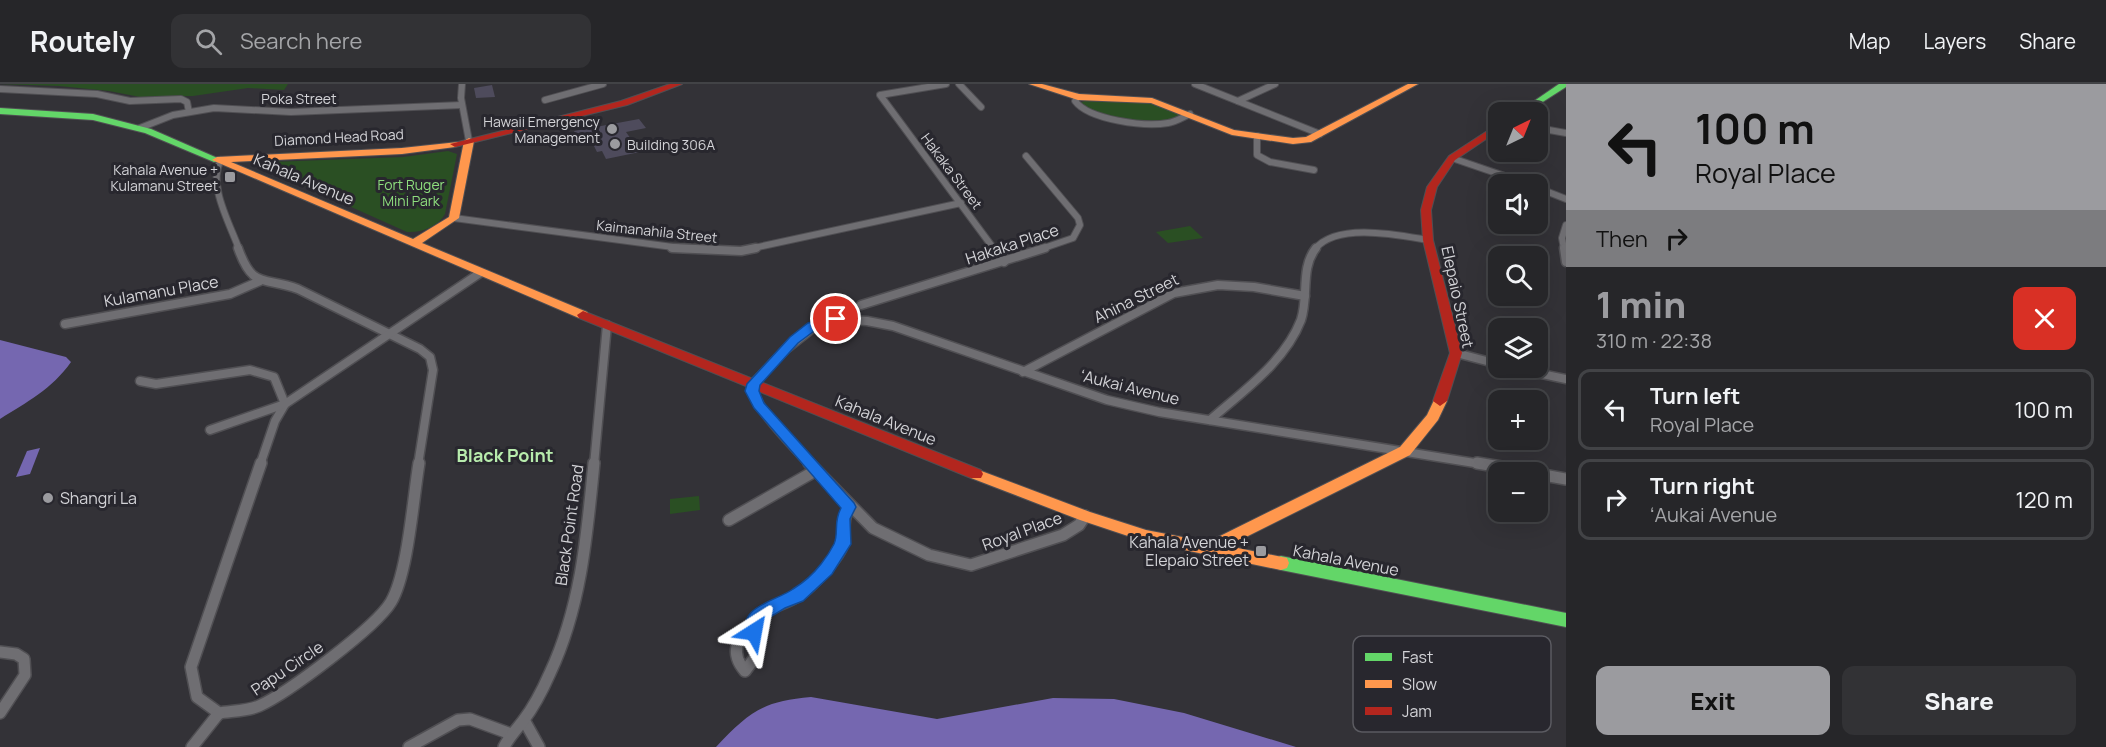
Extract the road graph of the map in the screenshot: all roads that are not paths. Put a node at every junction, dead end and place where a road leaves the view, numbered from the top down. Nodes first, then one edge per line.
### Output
1 (462, 84) edge
2 (603, 84) edge
3 (678, 84) edge
4 (946, 84) edge
5 (959, 84) edge
6 (1033, 84) edge
7 (1195, 84) edge
8 (1275, 84) edge
9 (1414, 84) edge
10 (1565, 84) edge
11 (0, 89) edge
12 (1078, 97) junction
13 (545, 100) dead end
14 (1238, 101) junction
15 (1537, 102) edge
16 (462, 105) junction
17 (981, 107) dead end
18 (0, 111) edge
19 (189, 112) junction
20 (1190, 114) junction
21 (140, 128) junction
22 (1548, 130) edge
23 (510, 131) junction
24 (1566, 133) edge
25 (1320, 134) junction
26 (1488, 134) edge
27 (1257, 136) junction
28 (469, 141) junction
29 (1026, 156) dead end
30 (1452, 158) junction
31 (221, 160) junction
32 (466, 163) junction
33 (1314, 170) dead end
34 (1499, 174) edge
35 (1548, 192) edge
36 (1566, 199) edge
37 (961, 203) junction
38 (454, 218) junction
39 (1566, 225) edge
40 (1428, 240) junction
41 (413, 244) junction
42 (1004, 262) junction
43 (1566, 262) edge
44 (480, 273) junction
45 (260, 281) junction
46 (1305, 296) junction
47 (861, 305) dead end
48 (65, 324) dead end
49 (608, 325) junction
50 (389, 333) junction
51 (1456, 353) junction
52 (1488, 361) edge
53 (1023, 372) junction
54 (1548, 375) edge
55 (1566, 379) edge
56 (140, 381) dead end
57 (753, 384) junction
58 (285, 404) junction
59 (1210, 420) junction
60 (210, 430) dead end
61 (1405, 451) junction
62 (1488, 465) edge
63 (815, 471) junction
64 (1548, 475) edge
65 (1566, 478) edge
66 (849, 507) junction
67 (1085, 516) junction
68 (729, 520) dead end
69 (1208, 549) junction
70 (1566, 620) edge
71 (753, 625) dead end
72 (0, 652) edge
73 (0, 713) edge
74 (219, 713) junction
75 (524, 720) junction
76 (511, 734) junction
77 (192, 747) edge
78 (409, 747) edge
79 (504, 747) edge
80 (539, 747) edge

1 - 16 street
2 - 13 street
3 - 23 street, Diamond Head Road
4 - 37 street, Hakaka Street
5 - 17 street
6 - 12 street
7 - 14 street
8 - 14 street
9 - 25 street
10 - 15 street
11 - 19 street
12 - 20 street
12 - 20 street
14 - 25 street
16 - 19 street, Poka Street
16 - 28 street
18 - 21 street, Diamond Head Road
19 - 21 street, Poka Street
20 - 27 street
21 - 31 street, Diamond Head Road
22 - 24 street
23 - 28 street, Diamond Head Road
23 - 32 street
25 - 27 street
26 - 30 street, Elepaio Street
27 - 33 street
28 - 31 street, Diamond Head Road
28 - 32 street
29 - 42 street, Hakaka Place
30 - 34 street
30 - 40 street, Elepaio Street
31 - 41 street, Kahala Avenue
31 - 45 street
32 - 38 street
35 - 36 street
37 - 38 street, Kaimanahila Street
37 - 42 street, Hakaka Street
38 - 41 street
39 - 43 street
40 - 46 street
40 - 51 street, Elepaio Street
41 - 44 street, Kahala Avenue
42 - 47 street, Hakaka Place
44 - 49 street, Kahala Avenue
44 - 50 street
45 - 48 street, Kulamanu Place
45 - 50 street, Papu Circle
46 - 53 street, Ahina Street
46 - 59 street
49 - 57 street, Kahala Avenue
49 - 75 street, Black Point Road
50 - 58 street
50 - 74 street, Papu Circle
51 - 52 street
51 - 61 street, Elepaio Street
53 - 57 street, ʻAukai Avenue
53 - 59 street, ʻAukai Avenue
54 - 55 street
56 - 58 street
57 - 63 street, Royal Place
57 - 67 street, Kahala Avenue
58 - 60 street
58 - 74 street
59 - 61 street, ʻAukai Avenue
61 - 62 street, ʻAukai Avenue
61 - 69 street, Elepaio Street
63 - 66 street, Royal Place
63 - 68 street
64 - 65 street
66 - 67 street, Royal Place
66 - 71 street
67 - 69 street, Kahala Avenue
69 - 70 street, Kahala Avenue
72 - 73 street
74 - 77 street
75 - 76 street, Black Point Road
75 - 80 street
76 - 78 street
76 - 79 street, Black Point Road

